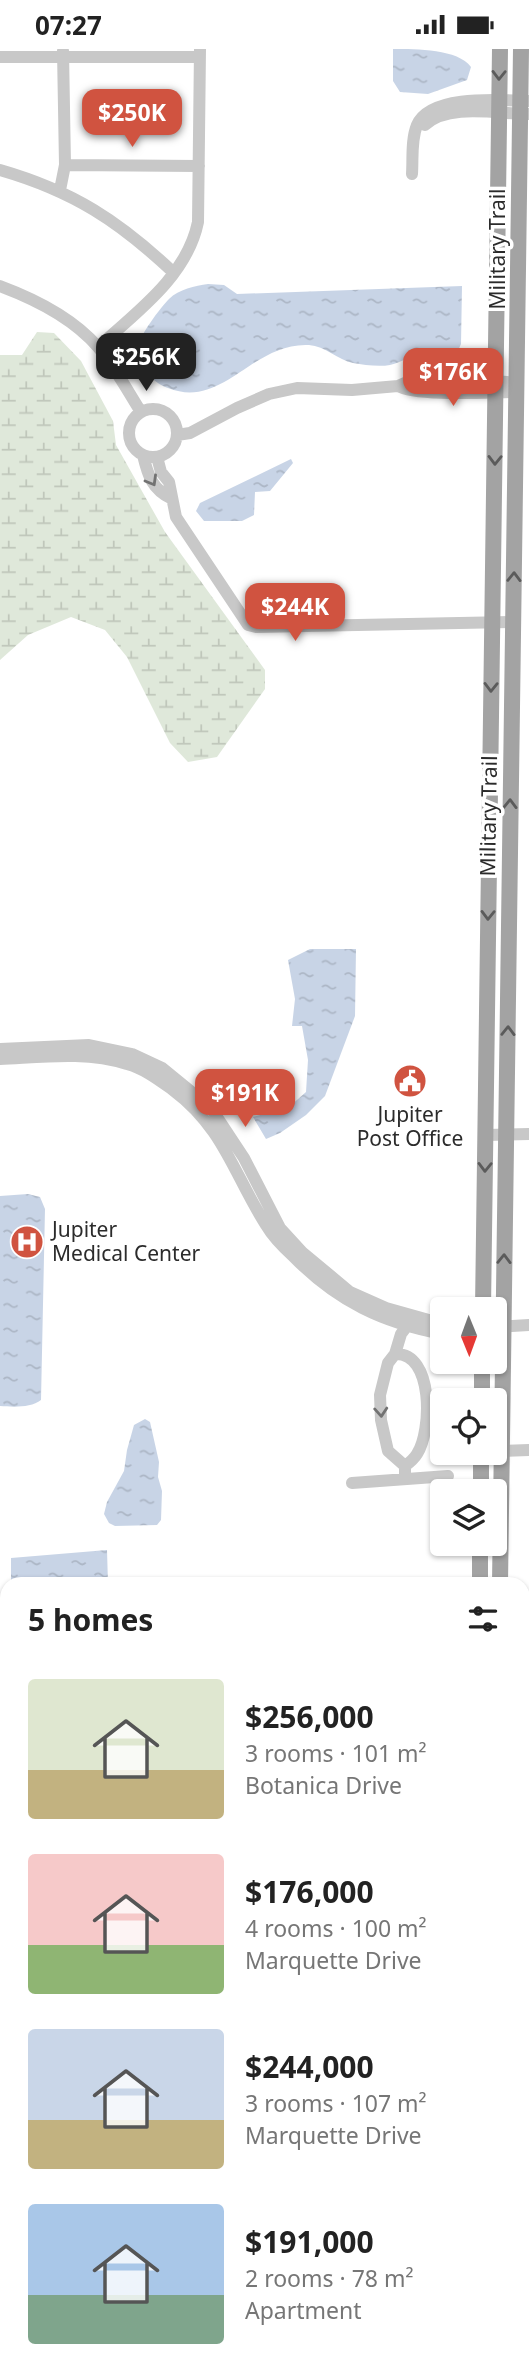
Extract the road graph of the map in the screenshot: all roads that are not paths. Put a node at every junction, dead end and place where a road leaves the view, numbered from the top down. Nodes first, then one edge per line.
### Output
1 (500, 49) edge
2 (521, 49) edge
3 (63, 53) edge
4 (200, 53) edge
5 (0, 57) edge
6 (499, 107) junction
7 (525, 107) edge
8 (65, 165) junction
9 (199, 166) junction
10 (0, 170) edge
11 (412, 174) dead end
12 (60, 190) junction
13 (174, 273) junction
14 (0, 286) edge
15 (98, 347) junction
16 (497, 387) junction
17 (518, 387) junction
18 (141, 412) junction
19 (177, 435) junction
20 (143, 455) junction
21 (157, 457) junction
22 (172, 499) junction
23 (492, 622) junction
24 (513, 622) junction
25 (0, 1049) edge
26 (0, 1059) edge
27 (529, 1134) edge
28 (485, 1135) junction
29 (506, 1135) junction
30 (483, 1297) edge
31 (500, 1297) edge
32 (430, 1320) edge
33 (529, 1325) edge
34 (407, 1327) junction
35 (508, 1329) edge
36 (430, 1331) edge
37 (508, 1332) edge
38 (529, 1333) edge
39 (399, 1354) junction
40 (529, 1450) edge
41 (507, 1451) edge
42 (502, 1465) edge
43 (405, 1473) junction
44 (448, 1476) dead end
45 (352, 1483) dead end
46 (480, 1556) edge
47 (480, 1577) edge
48 (500, 1577) edge

1 -> 6 main road, Military Trail
2 - 7 main road, Military Trail
3 - 4 street
3 - 5 street
3 - 8 street
4 - 9 street
6 - 7 street
6 - 11 street
6 - 16 main road, Military Trail
7 - 17 main road, Military Trail
8 - 9 street
8 - 12 street
9 - 13 street
10 - 12 street
12 - 13 street
13 - 15 street
14 - 15 street
15 - 18 street
16 - 17 street
16 - 19 street
16 -> 23 main road, Military Trail
24 -> 17 main road, Military Trail
18 - 19 street
18 - 20 street
19 - 21 street
20 - 21 street
20 -> 22 street
21 - 22 street
22 - 23 street
23 - 24 street
23 -> 28 main road, Military Trail
29 -> 24 main road, Military Trail
25 - 32 street
26 - 34 street
27 - 29 street
28 - 29 street
28 -> 30 main road, Military Trail
31 -> 29 main road, Military Trail
33 - 35 street
34 - 36 street
34 - 39 street
37 - 38 street
39 -> 43 street
39 - 43 street
40 - 41 street
42 - 48 main road, Military Trail
43 - 44 street
43 - 45 street
46 - 47 main road

